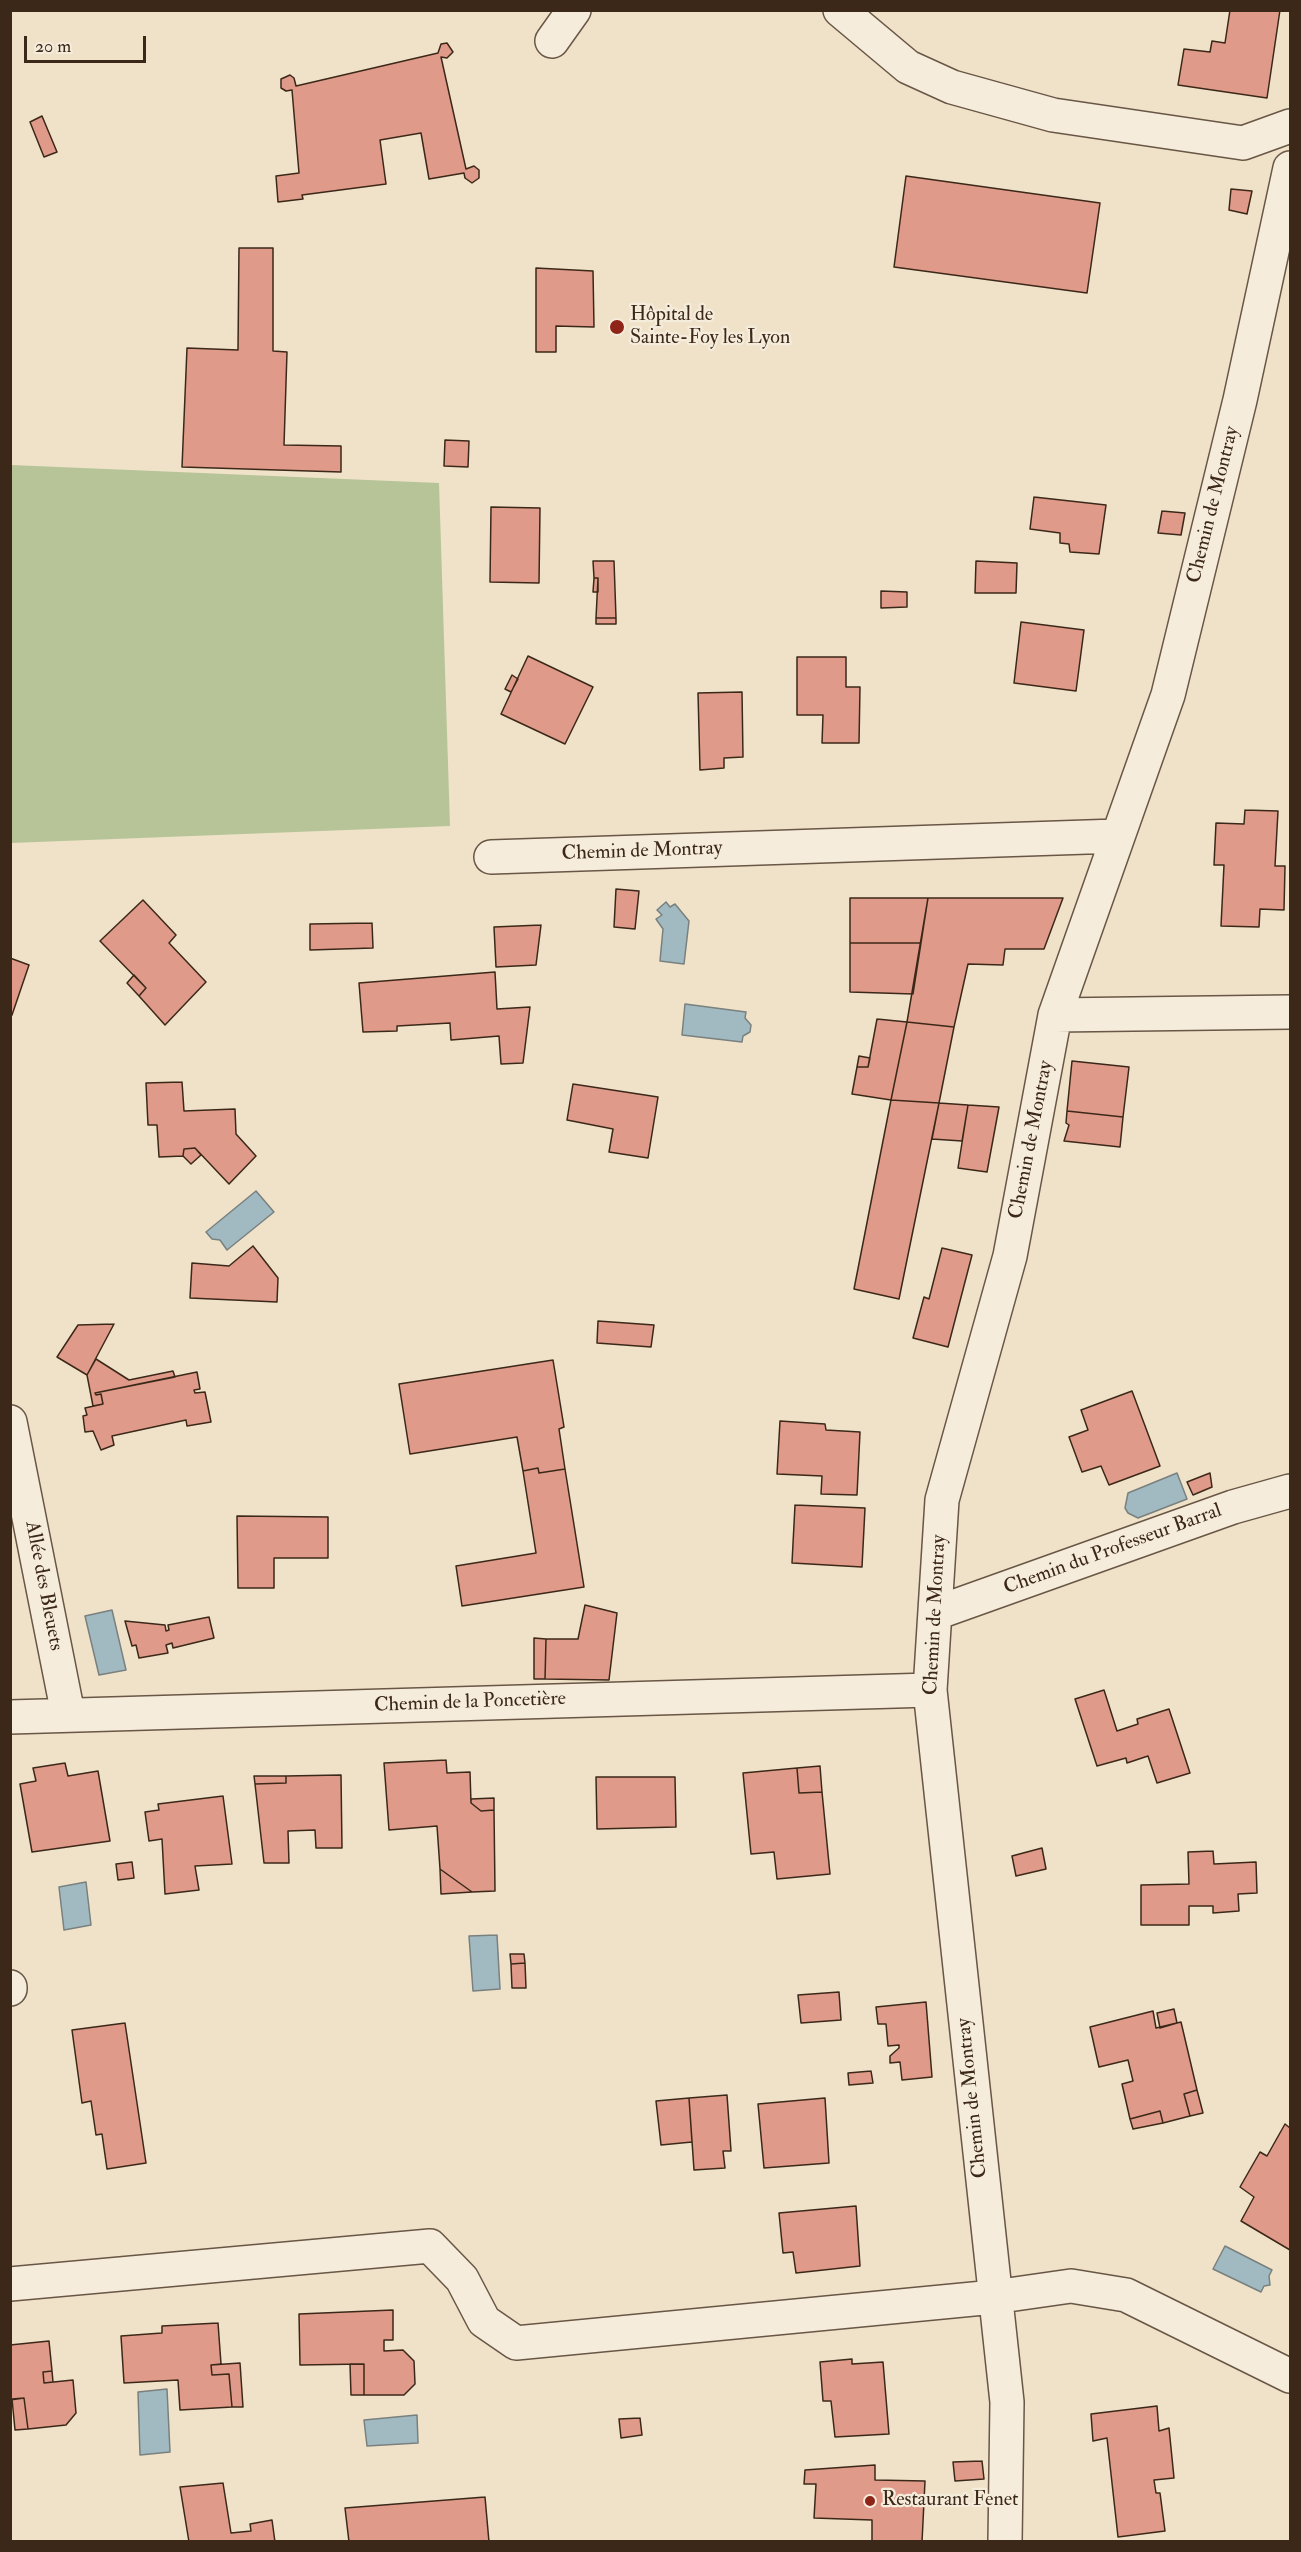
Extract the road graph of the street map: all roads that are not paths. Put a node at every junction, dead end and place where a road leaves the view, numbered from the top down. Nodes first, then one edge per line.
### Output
1 (574, 10) edge
2 (840, 10) edge
3 (552, 41) dead end
4 (1290, 126) edge
5 (1290, 168) edge
6 (1117, 836) junction
7 (491, 857) dead end
8 (1290, 1012) edge
9 (1055, 1015) junction
10 (10, 1422) edge
11 (1290, 1491) edge
12 (936, 1612) junction
13 (930, 1690) junction
14 (68, 1714) junction
15 (10, 1717) edge
16 (10, 2284) edge
17 (994, 2297) junction
18 (1290, 2376) edge
19 (1005, 2541) edge

1 - 3 street
2 - 4 street
5 - 6 street, Chemin de Montray
6 - 7 street, Chemin de Montray
6 - 9 street, Chemin de Montray
8 - 9 street
9 - 12 street, Chemin de Montray
10 - 14 street, Allée des Bleuets
11 - 12 street, Chemin du Professeur Barral
12 - 13 street, Chemin de Montray
13 - 14 street, Chemin de la Poncetière
13 - 17 street, Chemin de Montray
14 - 15 street, Chemin de la Poncetière
16 - 17 street
17 - 18 street
17 - 19 street, Chemin de Montray

